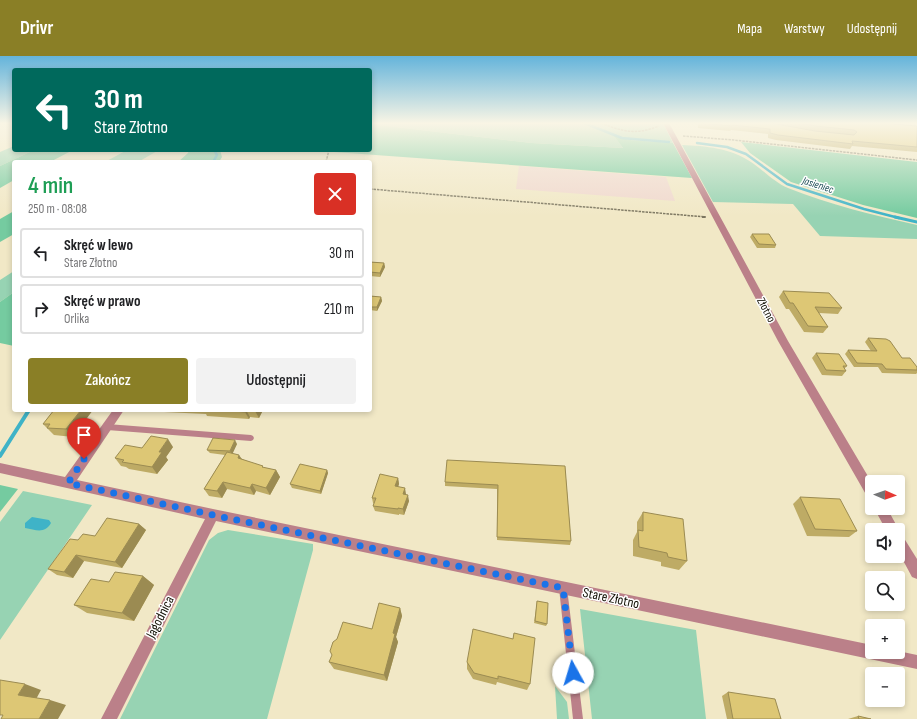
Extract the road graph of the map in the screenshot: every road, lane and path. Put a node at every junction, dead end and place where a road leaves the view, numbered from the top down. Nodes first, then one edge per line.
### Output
1 (683, 154) edge
2 (862, 154) edge
3 (917, 160) edge
4 (372, 189) edge
5 (717, 218) junction
6 (118, 412) edge
7 (107, 427) junction
8 (251, 438) dead end
9 (0, 468) edge
10 (865, 482) edge
11 (68, 483) junction
12 (213, 515) junction
13 (905, 551) edge
14 (916, 569) edge
15 (563, 588) junction
16 (917, 662) edge
17 (108, 719) edge
18 (578, 719) edge

1 - 5 street, Złotno
2 - 3 path
4 - 5 path
5 - 10 street, Złotno
6 - 7 street
7 - 8 lane
7 - 11 street
9 - 11 street, Stare Złotno
11 - 12 street, Stare Złotno
12 - 15 street, Stare Złotno
12 - 17 street, Jagodnica
13 - 14 street
15 - 16 street, Stare Złotno
15 - 18 lane

